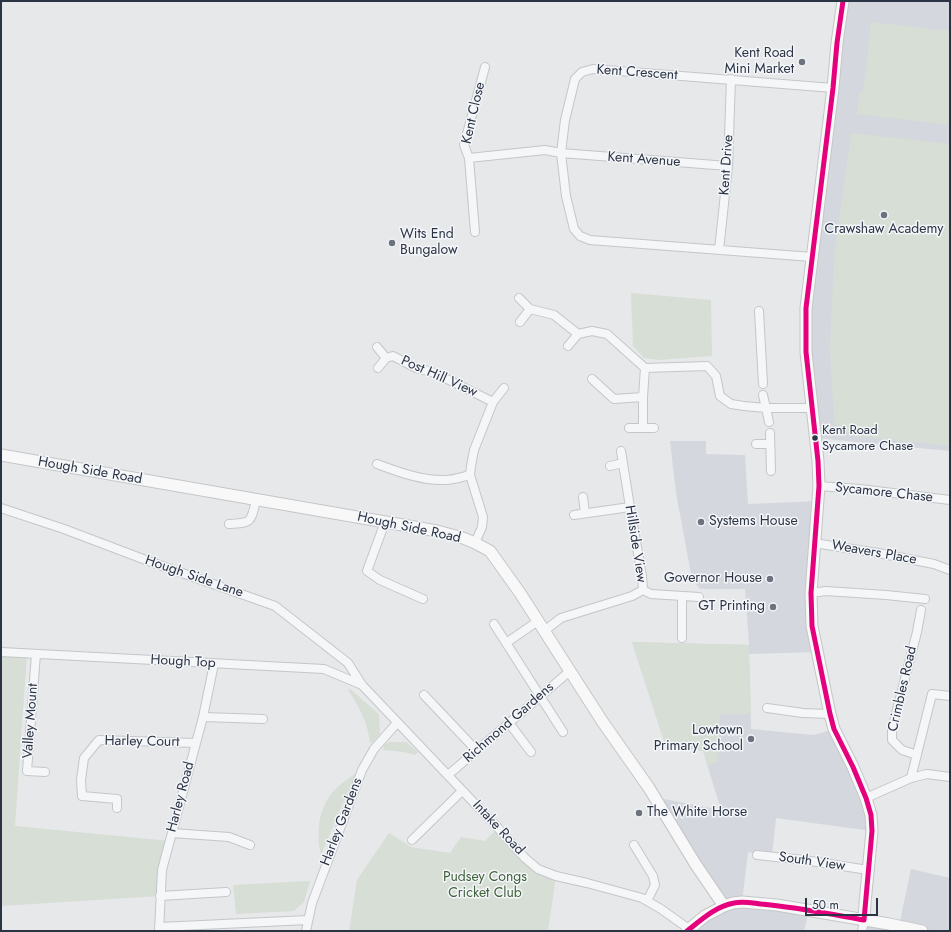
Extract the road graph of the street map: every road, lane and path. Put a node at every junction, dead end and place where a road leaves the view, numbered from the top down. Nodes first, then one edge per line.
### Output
1 (843, 1) edge
2 (485, 67) dead end
3 (731, 79) junction
4 (833, 88) junction
5 (561, 153) junction
6 (469, 158) junction
7 (728, 166) junction
8 (475, 232) dead end
9 (719, 250) junction
10 (812, 257) junction
11 (519, 298) dead end
12 (530, 309) junction
13 (759, 311) dead end
14 (520, 322) dead end
15 (578, 334) junction
16 (568, 346) dead end
17 (377, 347) dead end
18 (386, 358) junction
19 (378, 368) dead end
20 (645, 368) junction
21 (592, 379) dead end
22 (763, 384) dead end
23 (504, 388) dead end
24 (763, 395) dead end
25 (643, 397) junction
26 (492, 402) junction
27 (766, 408) junction
28 (812, 408) junction
29 (769, 422) dead end
30 (629, 428) dead end
31 (643, 428) junction
32 (654, 428) dead end
33 (770, 433) dead end
34 (756, 444) dead end
35 (770, 444) junction
36 (621, 450) dead end
37 (1, 455) edge
38 (377, 464) dead end
39 (623, 464) junction
40 (610, 466) dead end
41 (771, 471) dead end
42 (470, 475) junction
43 (819, 486) junction
44 (583, 498) dead end
45 (256, 500) junction
46 (950, 500) edge
47 (630, 507) junction
48 (1, 508) edge
49 (585, 513) junction
50 (574, 515) dead end
51 (385, 522) junction
52 (229, 524) dead end
53 (475, 543) junction
54 (814, 543) junction
55 (950, 570) edge
56 (642, 590) junction
57 (811, 593) junction
58 (682, 597) junction
59 (699, 597) dead end
60 (423, 599) dead end
61 (925, 599) dead end
62 (921, 610) dead end
63 (494, 624) dead end
64 (541, 626) junction
65 (682, 638) dead end
66 (506, 643) junction
67 (1, 652) edge
68 (36, 654) junction
69 (214, 664) junction
70 (570, 671) junction
71 (362, 685) junction
72 (424, 695) dead end
73 (540, 696) junction
74 (950, 696) edge
75 (767, 708) dead end
76 (830, 714) junction
77 (203, 717) junction
78 (263, 719) dead end
79 (397, 723) junction
80 (509, 723) junction
81 (563, 732) dead end
82 (196, 743) junction
83 (477, 751) junction
84 (531, 752) dead end
85 (917, 755) junction
86 (45, 772) dead end
87 (448, 775) junction
88 (950, 776) edge
89 (912, 778) junction
90 (462, 791) junction
91 (866, 798) junction
92 (117, 808) dead end
93 (172, 833) junction
94 (412, 840) dead end
95 (250, 845) dead end
96 (634, 845) dead end
97 (757, 855) dead end
98 (868, 870) junction
99 (226, 892) dead end
100 (160, 896) junction
101 (647, 901) junction
102 (724, 906) junction
103 (308, 920) junction
104 (863, 926) edge
105 (159, 929) edge
106 (688, 930) edge
107 (306, 931) edge
108 (922, 931) edge

1 - 4 main road
2 - 6 street, Kent Close
3 - 4 street, Kent Crescent
3 - 5 street, Kent Crescent
3 - 7 street, Kent Drive
4 - 10 main road
5 - 6 street, Kent Close
5 - 7 street, Kent Avenue
5 - 9 street, Kent Crescent
6 - 8 street, Kent Close
7 - 9 street, Kent Drive
9 - 10 street, Kent Crescent
10 - 28 main road
11 - 12 street
12 - 14 street
12 - 15 street
13 - 22 street
15 - 16 street
15 - 20 street
17 - 18 street, Post Hill View
18 - 19 street, Post Hill View
18 - 26 street, Post Hill View
20 - 25 street
20 - 27 street
21 - 25 street
23 - 26 street, Post Hill View
24 - 27 street
25 - 31 street
26 - 42 street, Post Hill View
27 - 28 street
27 - 29 street
28 - 43 main road
30 - 31 street
31 - 32 street
33 - 35 street
34 - 35 street
35 - 41 street
36 - 39 street, Hillside View
37 - 45 main road, Hough Side Road
38 - 42 street
39 - 40 street
39 - 47 street, Hillside View
42 - 53 street, Post Hill View
43 - 46 street, Sycamore Chase
43 - 54 main road
44 - 49 street
45 - 51 main road, Hough Side Road
45 - 52 street
47 - 49 street
47 - 56 street, Hillside View
48 - 71 street, Hough Side Lane
49 - 50 street
51 - 53 main road, Hough Side Road
51 - 60 street
53 - 64 main road, Hough Side Road
54 - 55 street, Weavers Place
54 - 57 main road
56 - 58 street
56 - 64 street, Hillside View
57 - 61 street
57 - 76 main road
58 - 59 street
58 - 65 street
62 - 85 street, Crimbles Road
63 - 66 street
64 - 66 street, Hillside View
64 - 70 main road, Hough Side Road
66 - 73 street
67 - 68 street, Hough Top
68 - 69 street, Hough Top
68 - 86 street, Valley Mount
69 - 71 street, Hough Top
69 - 77 street, Harley Road
70 - 73 street, Richmond Gardens
70 - 102 main road, Hough Side Road
71 - 79 street, Intake Road
72 - 83 street
73 - 80 street, Richmond Gardens
73 - 81 street
74 - 85 street
75 - 76 street
76 - 91 main road
77 - 78 street
77 - 82 street, Harley Road
79 - 87 street, Intake Road
79 - 103 street, Harley Gardens
80 - 83 street, Richmond Gardens
80 - 84 street
82 - 92 street, Harley Court
82 - 93 street, Harley Road
83 - 87 street, Richmond Gardens
85 - 89 street
87 - 90 street, Intake Road
88 - 89 street
89 - 91 street
90 - 94 street
90 - 101 street, Intake Road
91 - 98 main road
93 - 95 street
93 - 100 street, Harley Road
96 - 101 street
97 - 98 street, South View
98 - 104 main road
99 - 100 street
100 - 105 street, Harley Road
101 - 106 street, Intake Road
102 - 104 main road
102 - 106 main road
103 - 105 street
103 - 107 street, Harley Gardens
104 - 108 main road

